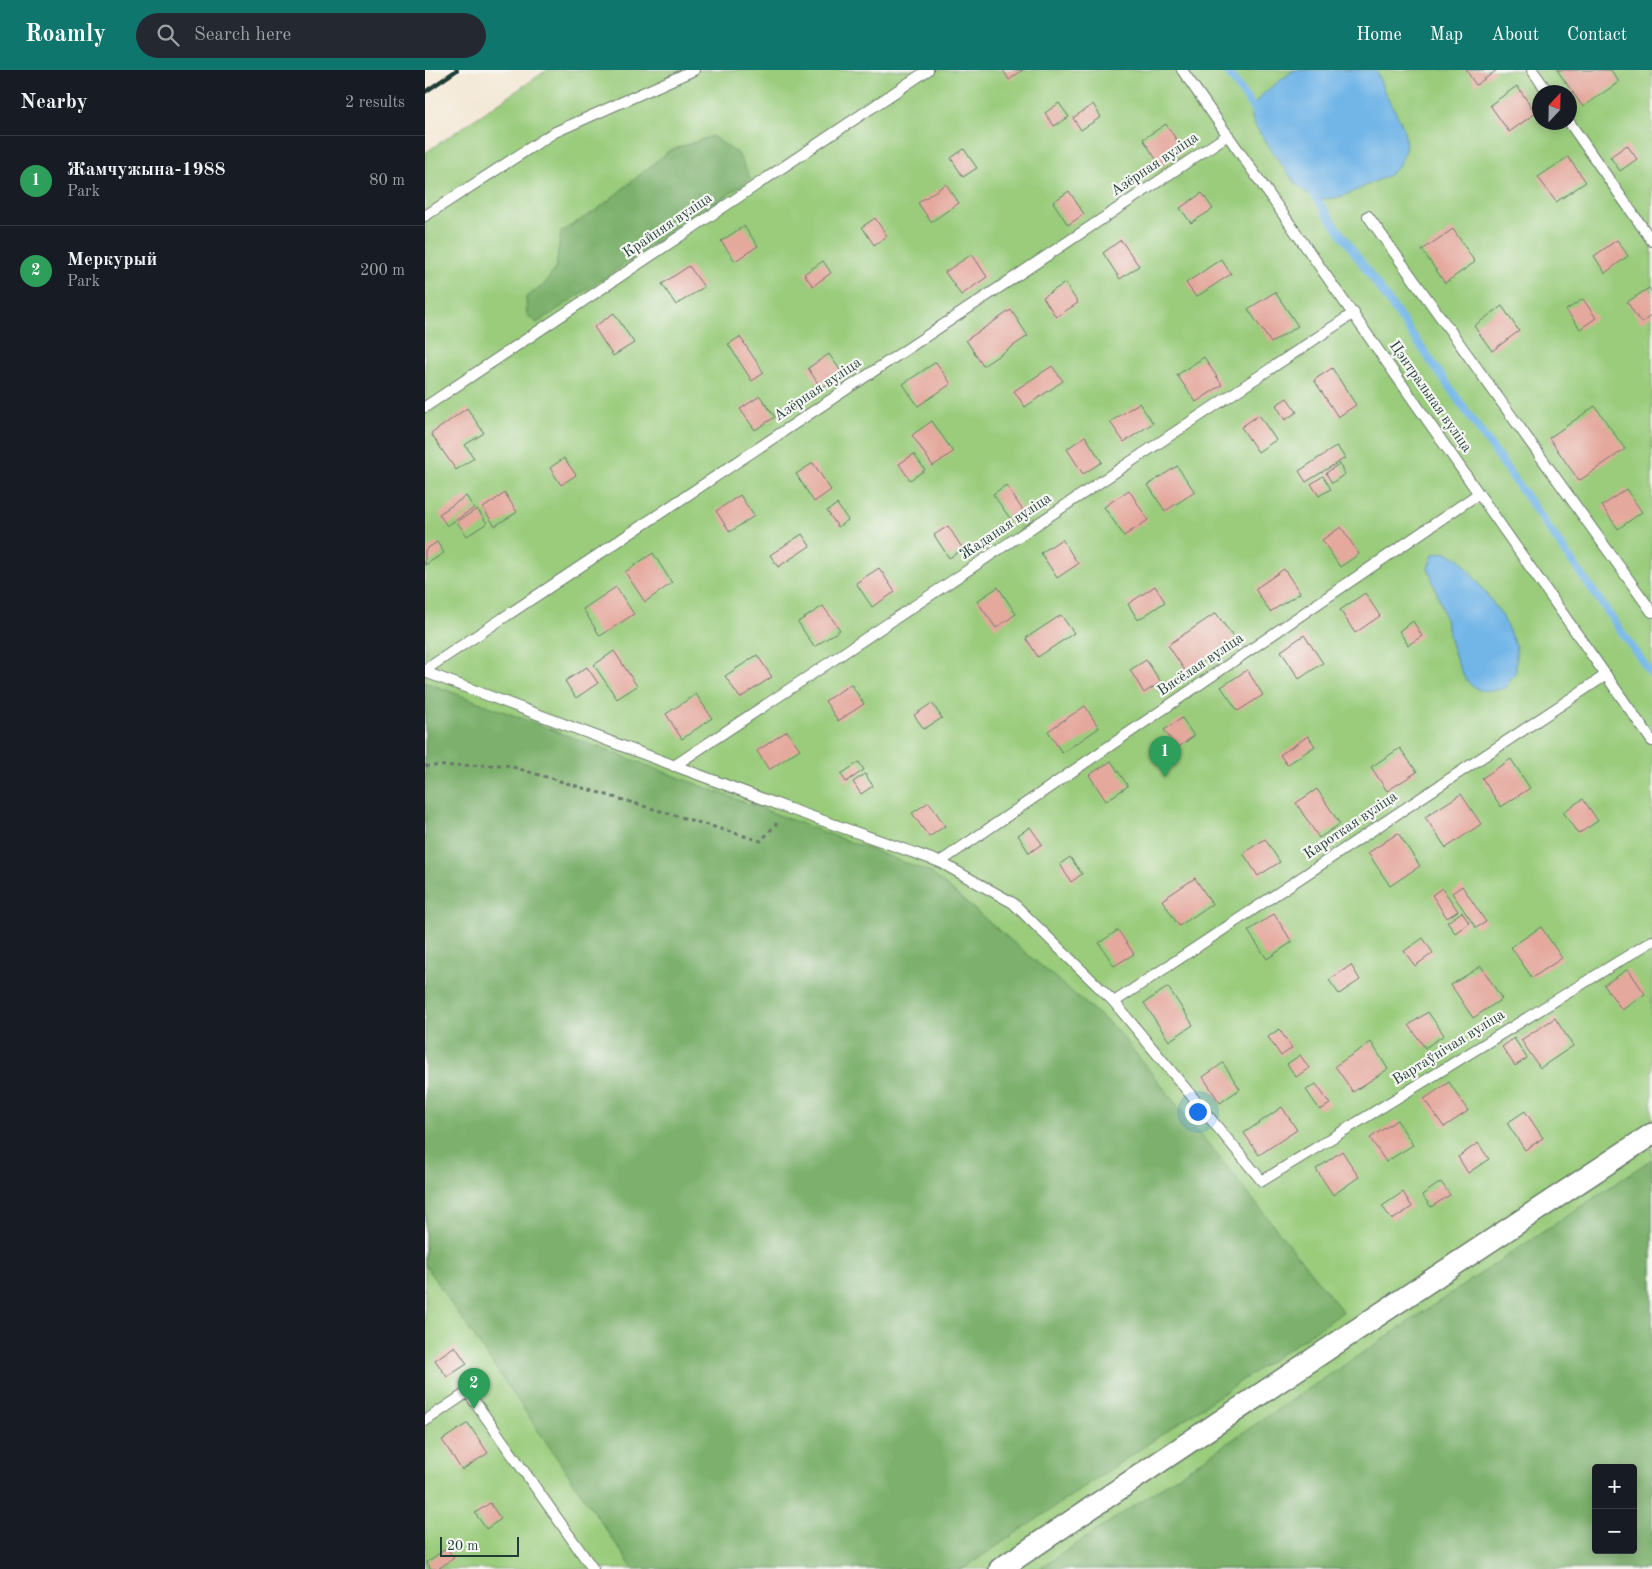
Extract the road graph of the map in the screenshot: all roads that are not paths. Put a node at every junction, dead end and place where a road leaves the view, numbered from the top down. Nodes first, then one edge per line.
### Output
1 (694, 70) edge
2 (928, 70) edge
3 (1182, 70) edge
4 (1532, 70) edge
5 (1543, 85) edge
6 (1575, 130) edge
7 (1228, 135) junction
8 (425, 216) edge
9 (1368, 216) dead end
10 (1652, 240) edge
11 (1354, 313) junction
12 (425, 407) edge
13 (1479, 494) junction
14 (1652, 612) edge
15 (425, 671) edge
16 (1606, 675) junction
17 (1652, 741) edge
18 (674, 766) junction
19 (939, 862) junction
20 (1652, 941) edge
21 (1113, 1002) junction
22 (1652, 1134) edge
23 (425, 1421) edge
24 (593, 1569) edge
25 (1001, 1569) edge

1 - 8 lane
2 - 12 lane, Крайняя вуліца
3 - 7 lane, Цэнтральная вуліца
4 - 5 lane
6 - 10 lane
7 - 11 lane, Цэнтральная вуліца
7 - 15 lane, Азёрная вуліца
9 - 14 lane
11 - 13 lane, Цэнтральная вуліца
11 - 18 lane, Жаданая вуліца
13 - 16 lane, Цэнтральная вуліца
13 - 19 lane, Вясёлая вуліца
15 - 18 lane
16 - 17 lane, Цэнтральная вуліца
16 - 21 lane, Кароткая вуліца
18 - 19 lane
19 - 21 lane
20 - 21 lane, Вартаўнічая вуліца
22 - 25 street
23 - 24 lane

